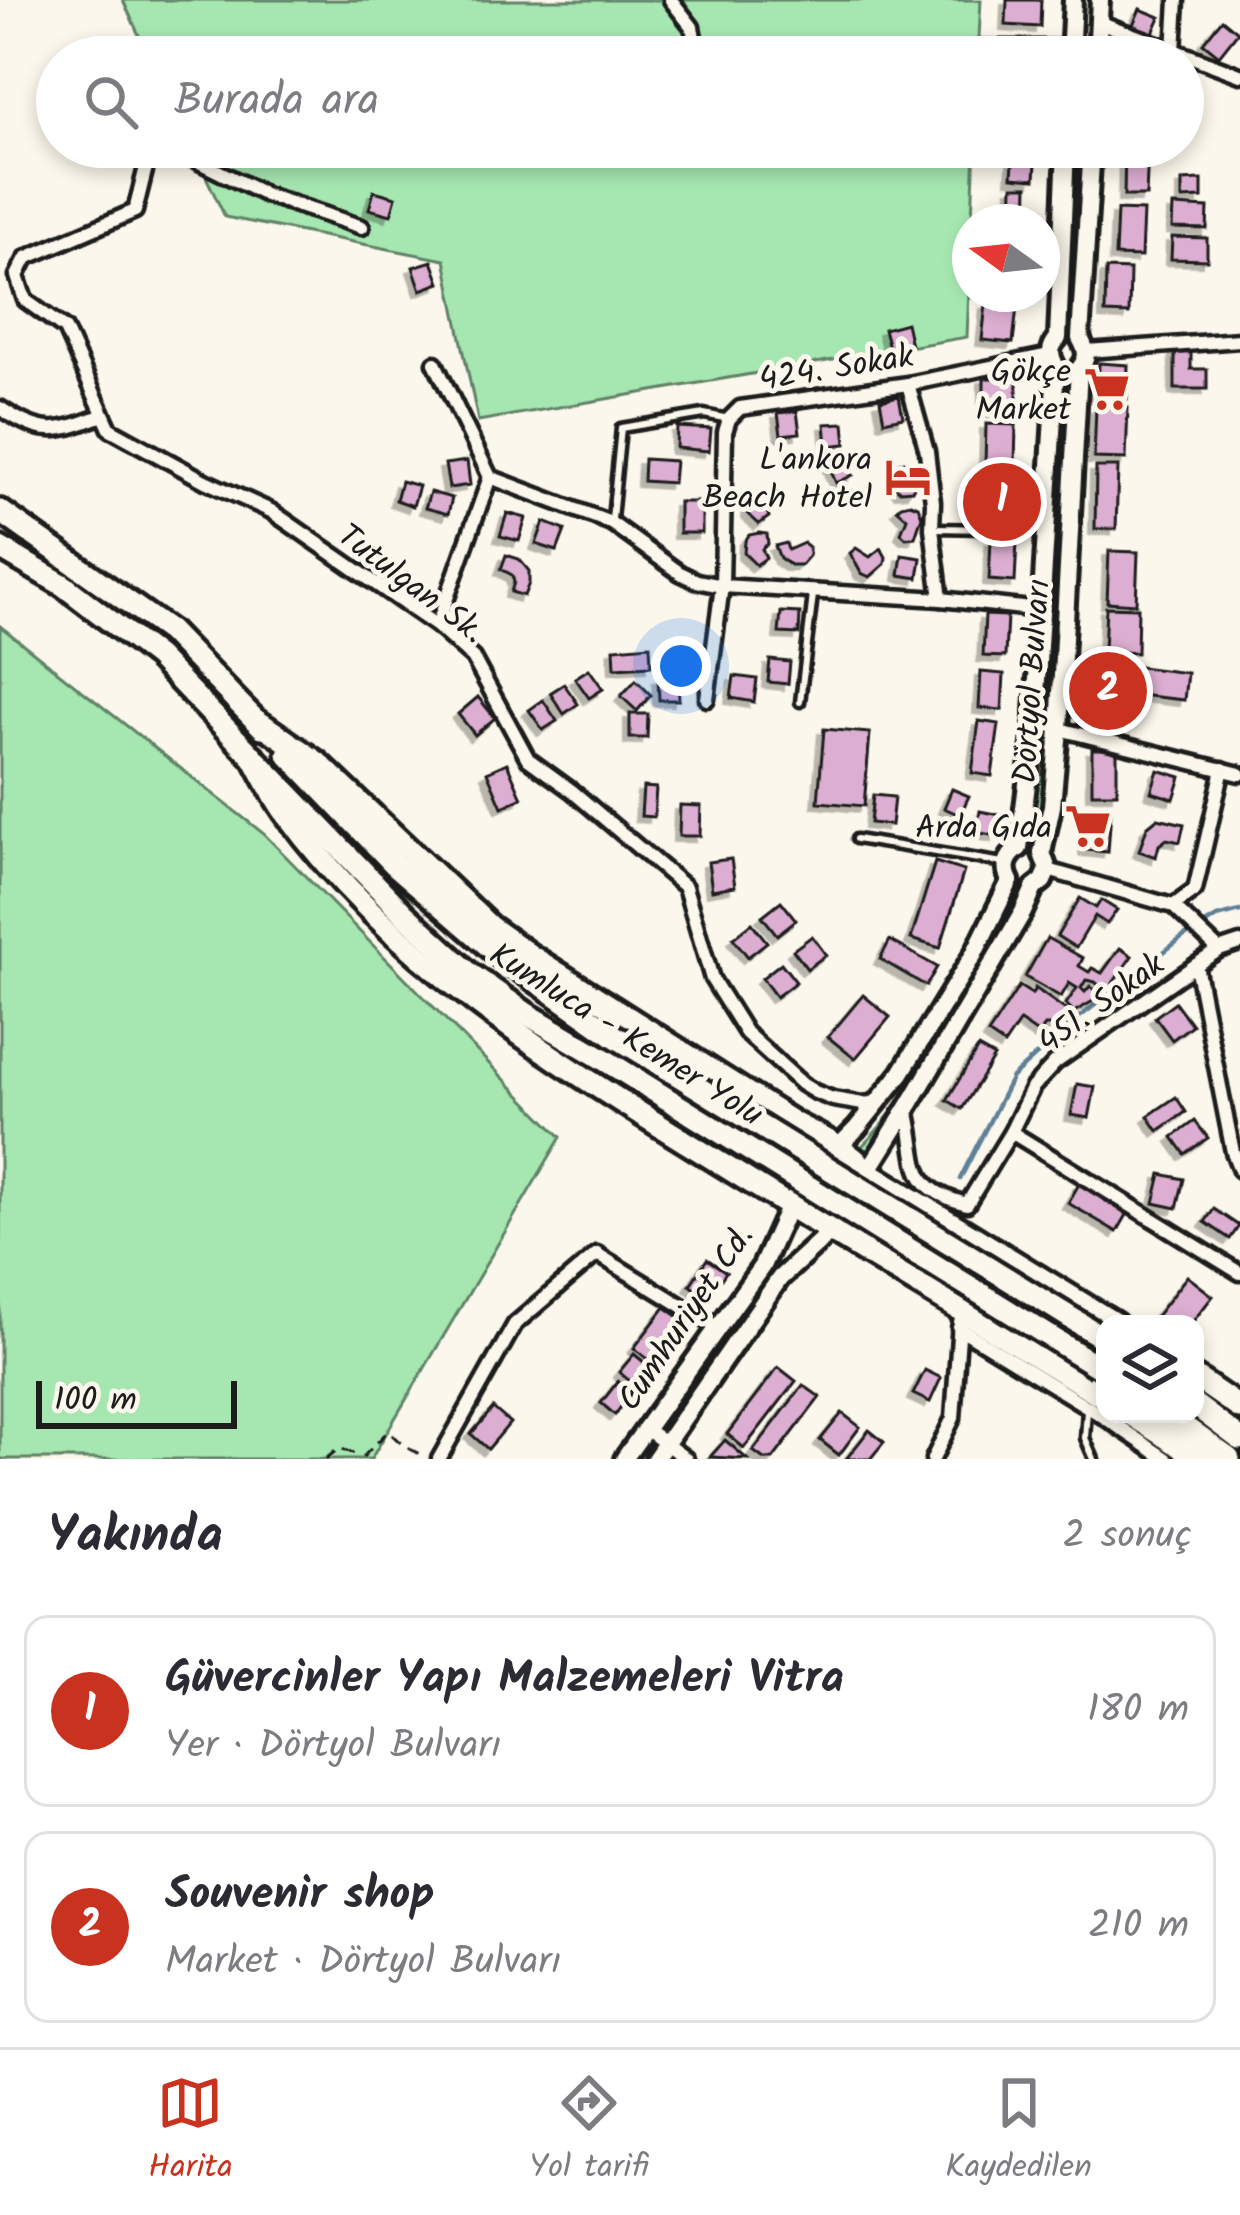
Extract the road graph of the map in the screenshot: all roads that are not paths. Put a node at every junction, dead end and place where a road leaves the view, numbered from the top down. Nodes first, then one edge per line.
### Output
1 (670, 0) edge
2 (1073, 0) edge
3 (1100, 0) edge
4 (1177, 0) edge
5 (1099, 22) junction
6 (694, 36) edge
7 (1071, 36) edge
8 (1098, 36) edge
9 (1135, 36) edge
10 (1175, 36) edge
11 (1204, 62) edge
12 (1240, 75) edge
13 (145, 168) edge
14 (211, 168) edge
15 (1065, 168) edge
16 (1091, 168) edge
17 (362, 227) dead end
18 (1240, 340) edge
19 (1083, 344) junction
20 (1055, 353) junction
21 (436, 363) dead end
22 (1079, 369) junction
23 (908, 384) junction
24 (0, 409) edge
25 (104, 415) junction
26 (729, 418) junction
27 (490, 477) junction
28 (0, 511) edge
29 (611, 523) junction
30 (932, 528) junction
31 (1045, 530) junction
32 (0, 548) edge
33 (722, 586) junction
34 (814, 591) junction
35 (941, 598) junction
36 (1040, 610) junction
37 (437, 626) junction
38 (707, 699) dead end
39 (800, 702) dead end
40 (256, 721) junction
41 (1059, 729) junction
42 (253, 757) junction
43 (1222, 769) junction
44 (1240, 773) edge
45 (856, 839) dead end
46 (1019, 848) junction
47 (1045, 861) junction
48 (1008, 872) junction
49 (1034, 888) junction
50 (1173, 906) junction
51 (1240, 943) edge
52 (1219, 950) junction
53 (1196, 965) junction
54 (878, 1102) junction
55 (907, 1109) junction
56 (1011, 1132) junction
57 (839, 1146) junction
58 (1240, 1170) edge
59 (868, 1172) junction
60 (789, 1206) junction
61 (830, 1232) junction
62 (762, 1267) junction
63 (1240, 1273) edge
64 (780, 1278) junction
65 (1100, 1315) edge
66 (960, 1319) junction
67 (718, 1328) junction
68 (1096, 1333) edge
69 (1096, 1366) edge
70 (1204, 1383) edge
71 (1096, 1402) edge
72 (1240, 1408) edge
73 (1204, 1413) edge
74 (1122, 1423) edge
75 (1144, 1423) edge
76 (1179, 1423) edge
77 (646, 1429) junction
78 (1240, 1439) edge
79 (660, 1451) edge
80 (433, 1458) edge
81 (624, 1459) edge
82 (686, 1459) edge
83 (933, 1459) edge
84 (1094, 1459) edge
85 (1166, 1459) edge
86 (1200, 1459) edge
87 (1229, 1459) edge

1 - 6 street
2 - 7 main road
3 - 5 main road
4 - 10 street
5 - 8 main road
5 - 9 street
11 - 12 street
13 - 25 street, Tutulgan Sk.
14 - 17 street
15 - 20 main road, Dörtyol Bulvarı
16 - 19 main road
18 - 19 street
19 - 20 main road
19 - 22 main road
20 - 22 main road
20 - 23 street, 424. Sokak
20 - 31 main road, Dörtyol Bulvarı
21 - 27 street
22 - 41 main road, Dörtyol Bulvarı
23 - 26 street, 424. Sokak
23 - 30 street
24 - 25 street
25 - 37 street, Tutulgan Sk.
26 - 29 lane
26 - 33 street, 424. Sokak
27 - 29 street
27 - 37 street
28 - 40 highway, Kumluca - Kemer Yolu
29 - 33 street
30 - 31 lane
30 - 35 street
31 - 36 main road, Dörtyol Bulvarı
32 - 42 highway, Kumluca - Kemer Yolu
33 - 34 street
33 - 38 street, 424. Sokak
34 - 35 street
34 - 39 lane
35 - 36 street
36 - 46 main road, Dörtyol Bulvarı
37 - 54 street, Tutulgan Sk.
40 - 57 highway, Kumluca - Kemer Yolu
40 - 68 highway, Kumluca - Kemer Yolu, bridge
41 - 43 street
41 - 47 main road, Dörtyol Bulvarı
42 - 60 highway
42 - 69 highway, Kumluca - Kemer Yolu, bridge
43 - 44 street
43 - 50 street
45 - 48 lane
46 - 47 main road
46 - 48 main road
47 - 49 main road
47 - 50 street
48 - 49 main road
48 - 54 main road
49 - 55 main road
50 - 52 street
51 - 52 street, 451. Sokak
52 - 53 street, 451. Sokak
53 - 56 street, 451. Sokak
53 - 58 street
54 - 57 main road
55 - 56 street, 451. Sokak
55 - 59 main road
56 - 63 street
57 - 59 highway, Kumluca - Kemer Yolu
57 - 60 main road
59 - 61 main road
59 - 65 highway, Kumluca - Kemer Yolu
60 - 61 highway
60 - 62 main road, Cumhuriyet Cd.
61 - 64 main road, Cumhuriyet Cd.
61 - 66 highway
62 - 64 main road
62 - 67 main road, Cumhuriyet Cd.
64 - 79 main road, Cumhuriyet Cd.
66 - 71 highway
66 - 83 street
67 - 77 main road, Cumhuriyet Cd.
67 - 80 street
70 - 72 highway
71 - 84 lane
73 - 78 highway
74 - 85 street
75 - 86 highway
76 - 87 highway
77 - 79 street
77 - 81 main road, Cumhuriyet Cd.
79 - 82 street

